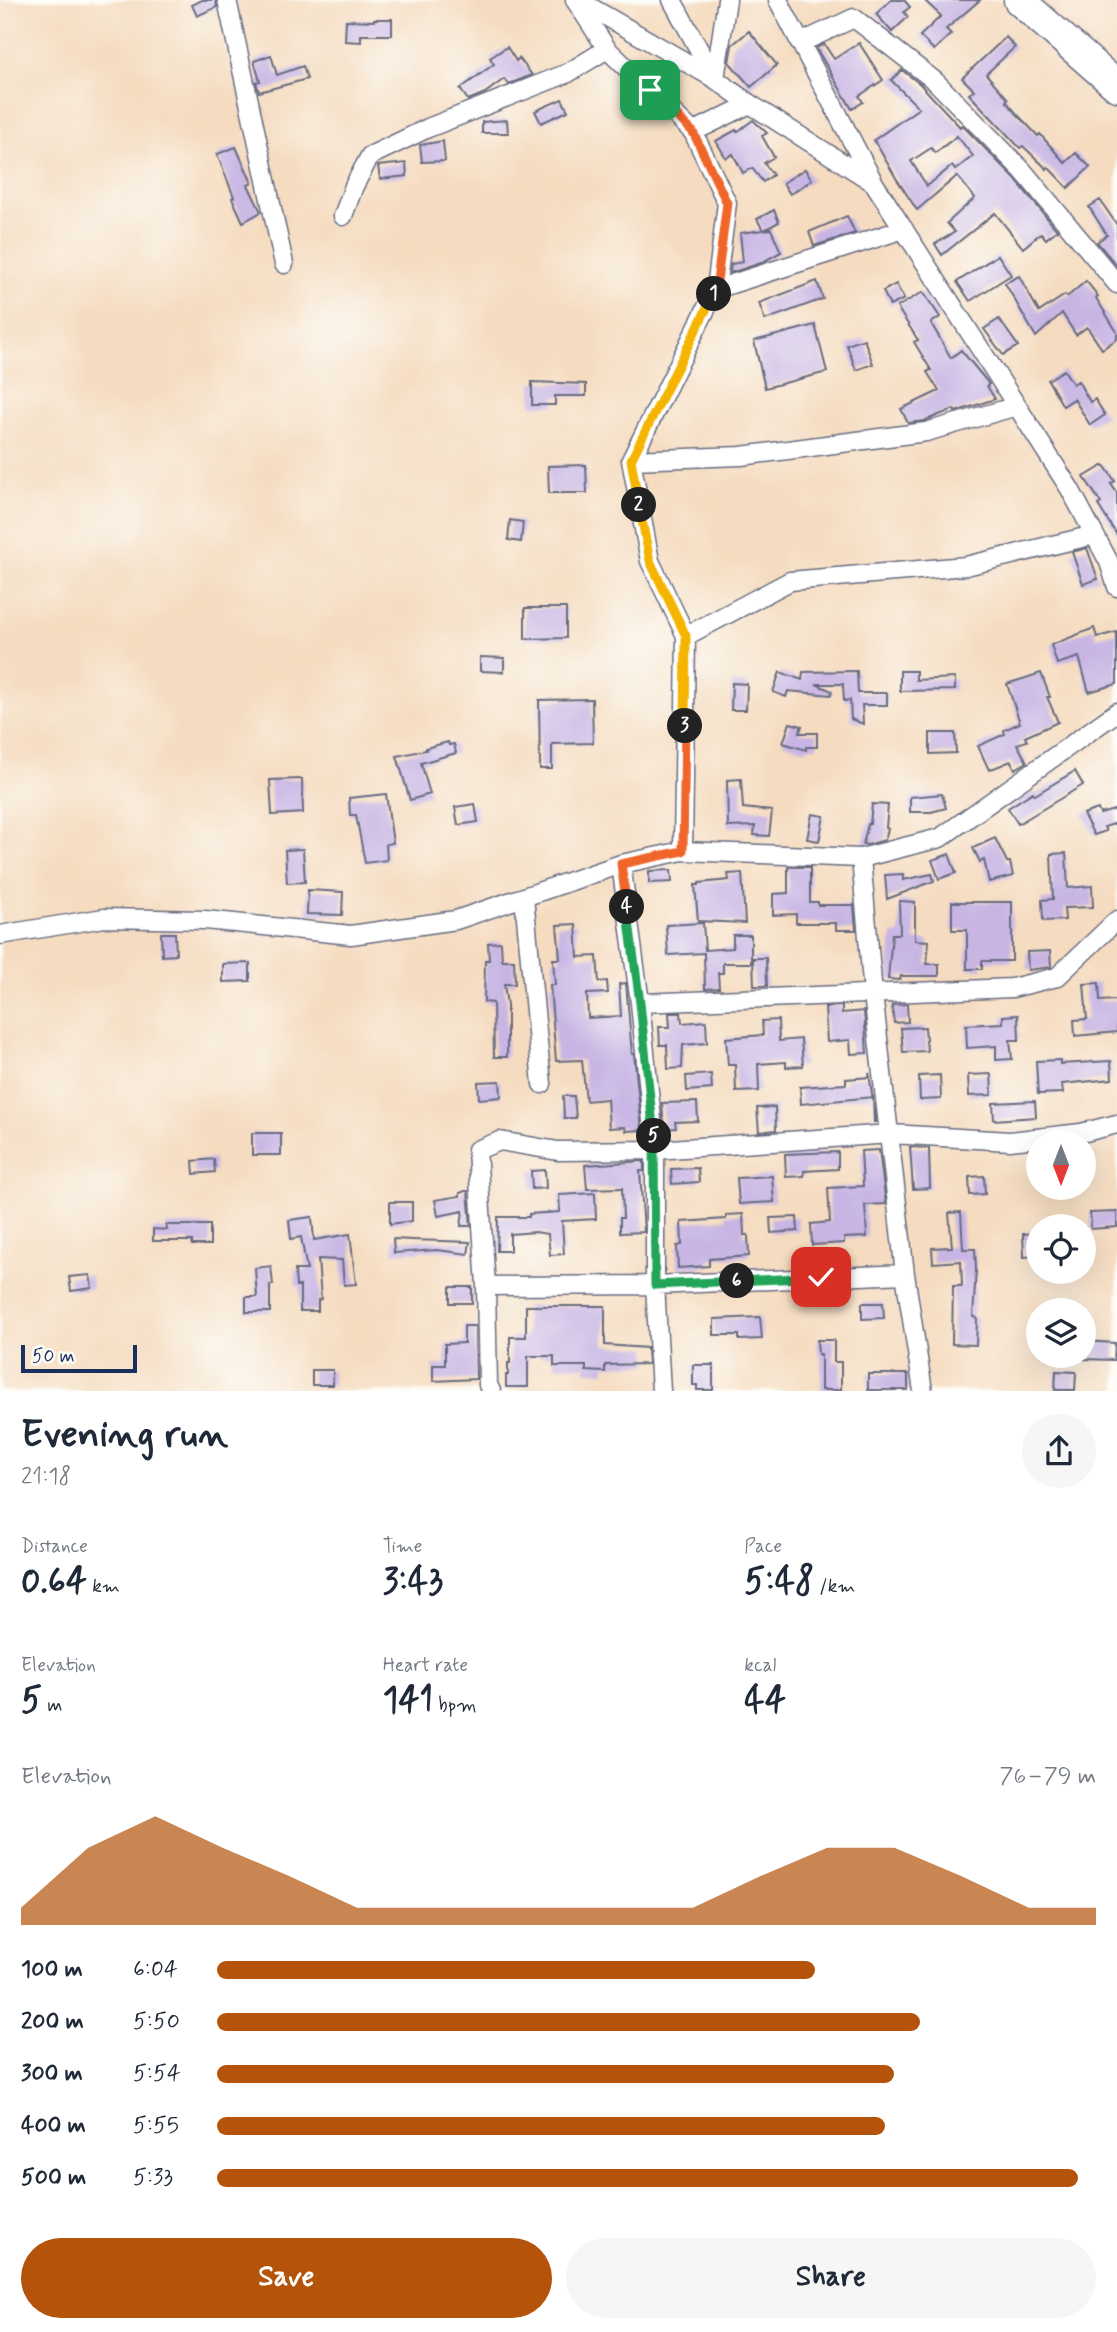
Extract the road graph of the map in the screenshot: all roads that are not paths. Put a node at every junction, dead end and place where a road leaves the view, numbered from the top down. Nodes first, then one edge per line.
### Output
1 (227, 0) edge
2 (577, 0) edge
3 (672, 0) edge
4 (727, 0) edge
5 (778, 0) edge
6 (1018, 0) edge
7 (800, 43) junction
8 (607, 49) junction
9 (715, 79) junction
10 (1117, 86) edge
11 (750, 104) junction
12 (693, 132) junction
13 (874, 183) junction
14 (342, 216) dead end
15 (904, 229) junction
16 (284, 264) dead end
17 (1117, 284) edge
18 (716, 289) junction
19 (1017, 407) junction
20 (631, 460) junction
21 (1094, 535) junction
22 (1113, 561) edge
23 (1117, 587) edge
24 (686, 636) junction
25 (1117, 712) edge
26 (683, 851) junction
27 (861, 858) junction
28 (621, 864) junction
29 (524, 897) junction
30 (1117, 920) edge
31 (0, 935) edge
32 (873, 994) junction
33 (640, 1003) junction
34 (541, 1084) dead end
35 (1117, 1124) edge
36 (891, 1134) junction
37 (655, 1150) junction
38 (905, 1274) junction
39 (655, 1285) junction
40 (486, 1286) junction
41 (491, 1391) edge
42 (660, 1391) edge
43 (923, 1391) edge

1 - 16 street
2 - 8 street
2 - 9 street
3 - 9 street
4 - 9 street
5 - 7 street
6 - 10 highway
7 - 13 street
7 - 17 street
8 - 12 street
8 - 14 street
9 - 11 street
11 - 12 street
11 - 13 street
12 - 18 street
13 - 15 street
15 - 18 street
15 - 19 street
18 - 20 street
19 - 20 street
19 - 21 street
20 - 24 street
21 - 22 street
21 - 24 street
22 - 23 street
24 - 26 street
25 - 27 street
26 - 27 street
26 - 28 street
27 - 32 street
28 - 29 street
28 - 33 street
29 - 31 street
29 - 34 street
30 - 32 street
32 - 33 street
32 - 36 street
33 - 37 street
35 - 36 street
36 - 37 street
36 - 38 street
37 - 39 street
37 - 40 street
38 - 39 street
38 - 43 street
39 - 40 street
39 - 42 street
40 - 41 street

